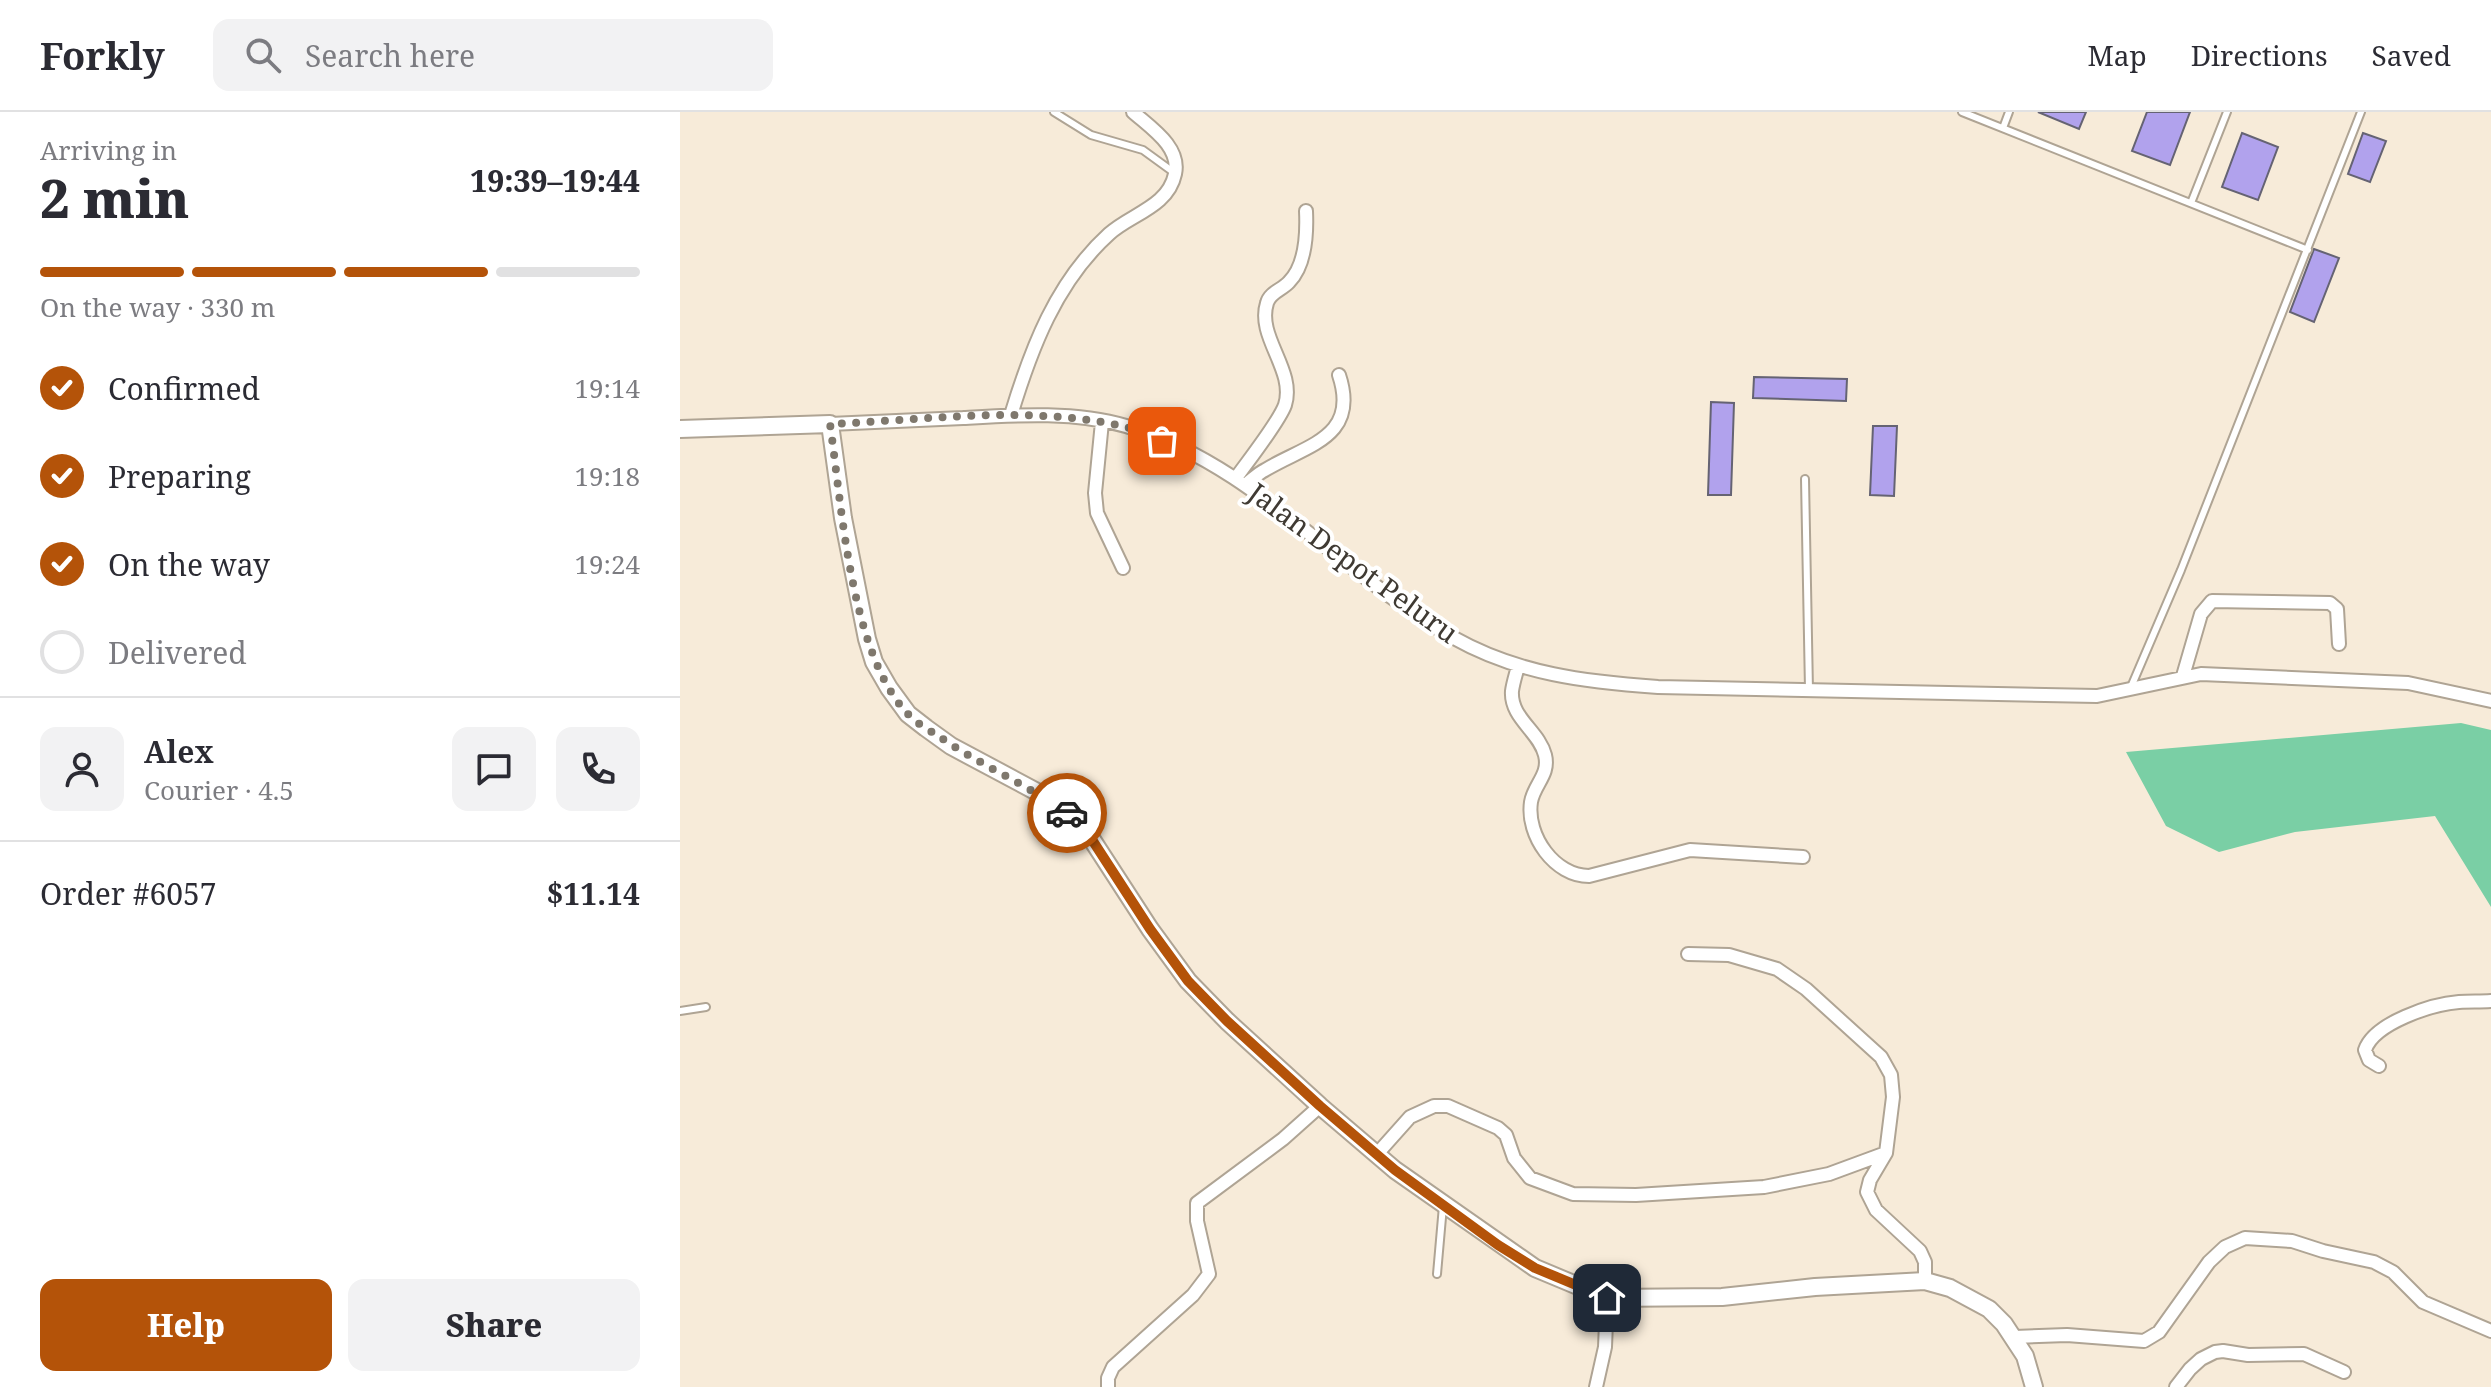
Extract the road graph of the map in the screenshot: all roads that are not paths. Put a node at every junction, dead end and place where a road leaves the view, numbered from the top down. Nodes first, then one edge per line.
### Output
1 (1054, 112) edge
2 (1133, 112) edge
3 (1962, 112) edge
4 (2009, 112) edge
5 (2227, 112) edge
6 (2361, 112) edge
7 (2003, 128) junction
8 (1176, 174) junction
9 (2191, 203) junction
10 (1306, 211) dead end
11 (2308, 250) junction
12 (1339, 375) dead end
13 (1011, 415) junction
14 (1102, 422) junction
15 (830, 424) junction
16 (680, 429) edge
17 (1805, 479) dead end
18 (1241, 482) junction
19 (1123, 568) dead end
20 (2339, 644) dead end
21 (1518, 666) junction
22 (2183, 676) junction
23 (1809, 690) junction
24 (2129, 690) junction
25 (2491, 701) edge
26 (1803, 857) dead end
27 (1688, 954) dead end
28 (2491, 1001) edge
29 (706, 1007) dead end
30 (680, 1011) edge
31 (2379, 1066) dead end
32 (1320, 1106) junction
33 (1886, 1153) junction
34 (1377, 1154) junction
35 (1443, 1205) junction
36 (1437, 1274) dead end
37 (1925, 1281) junction
38 (1607, 1298) junction
39 (2491, 1331) edge
40 (2015, 1337) junction
41 (2344, 1372) dead end
42 (1108, 1387) edge
43 (1596, 1387) edge
44 (2034, 1387) edge
45 (2176, 1387) edge

1 - 8 lane
2 - 8 street
3 - 7 lane
4 - 7 lane
5 - 9 lane
6 - 11 lane
7 - 9 lane
8 - 13 street
9 - 11 lane
10 - 18 street
11 - 24 lane
12 - 18 street
13 - 14 street, Jalan Depot Peluru
13 - 15 street, Jalan Depot Peluru
14 - 18 street, Jalan Depot Peluru
14 - 19 street
15 - 16 street, Jalan Depot Peluru
15 - 32 street
17 - 23 lane
18 - 21 street, Jalan Depot Peluru
20 - 22 street
21 - 23 street, Jalan Depot Peluru
21 - 26 street
22 - 24 street, Jalan Depot Peluru
22 - 25 street, Jalan Depot Peluru
23 - 24 street, Jalan Depot Peluru
27 - 33 street
28 - 31 street
29 - 30 lane
32 - 34 street
32 - 42 street
33 - 34 street
33 - 37 street
34 - 35 street
35 - 36 lane
35 - 38 street
37 - 38 street
37 - 40 street
38 - 43 street
39 - 40 street
40 - 44 street
41 - 45 street

